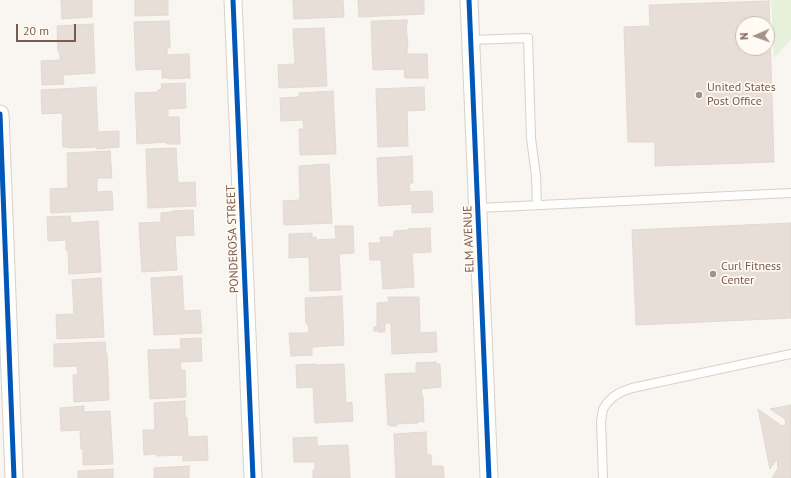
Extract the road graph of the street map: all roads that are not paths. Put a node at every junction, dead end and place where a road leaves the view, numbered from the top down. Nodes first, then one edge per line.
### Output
1 (233, 0) edge
2 (469, 0) edge
3 (471, 40) junction
4 (0, 114) edge
5 (791, 193) edge
6 (537, 205) junction
7 (478, 208) junction
8 (791, 354) edge
9 (5, 372) edge
10 (14, 478) edge
11 (253, 478) edge
12 (489, 478) edge
13 (603, 478) edge

1 - 11 street, PONDEROSA STREET
2 - 3 street, ELM AVENUE
3 - 6 lane
3 - 7 street, ELM AVENUE
4 - 9 street
5 - 6 lane
6 - 7 lane
7 - 12 street, ELM AVENUE
8 - 13 lane
9 - 10 street

